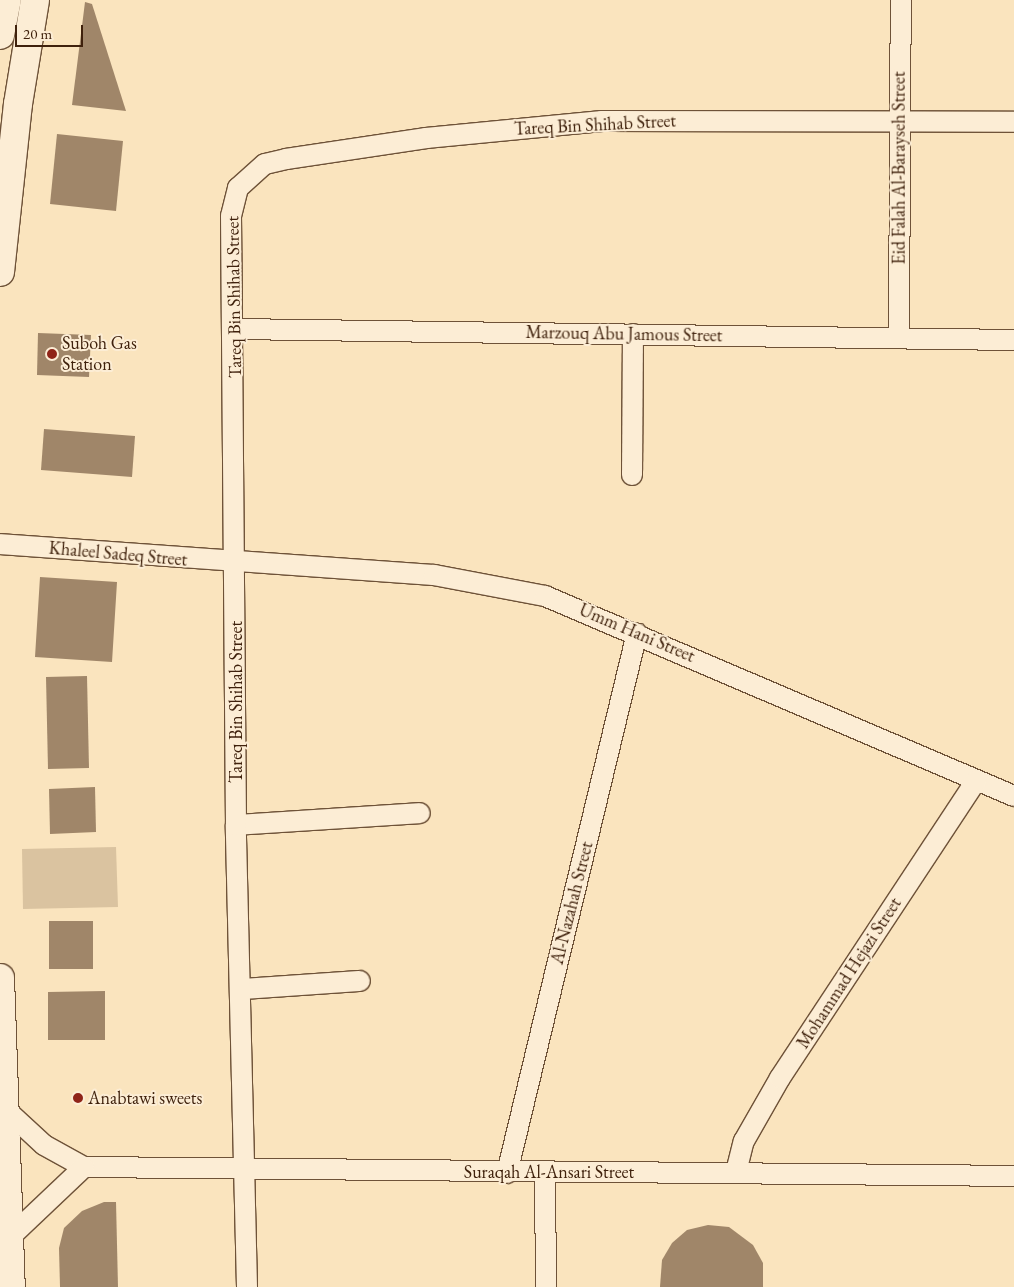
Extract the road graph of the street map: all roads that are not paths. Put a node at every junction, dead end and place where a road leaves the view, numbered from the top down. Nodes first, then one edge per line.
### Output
1 (7, 0) edge
2 (35, 0) edge
3 (901, 0) edge
4 (0, 35) edge
5 (898, 121) junction
6 (1014, 122) edge
7 (0, 272) edge
8 (235, 329) junction
9 (633, 334) junction
10 (899, 336) junction
11 (1014, 340) edge
12 (632, 475) dead end
13 (0, 544) edge
14 (235, 564) junction
15 (637, 633) junction
16 (976, 781) junction
17 (1014, 796) edge
18 (420, 812) dead end
19 (236, 825) junction
20 (0, 978) edge
21 (360, 981) dead end
22 (242, 989) junction
23 (2, 1108) edge
24 (2, 1138) edge
25 (245, 1166) junction
26 (84, 1167) junction
27 (736, 1172) junction
28 (507, 1173) junction
29 (545, 1174) junction
30 (1014, 1176) edge
31 (9, 1238) junction
32 (11, 1287) edge
33 (247, 1287) edge
34 (546, 1287) edge

1 - 4 street
2 - 7 street
3 - 5 street, Eid Falah Al-Barayseh Street
5 - 6 street, Tareq Bin Shihab Street
5 - 8 street, Tareq Bin Shihab Street
5 - 10 street, Eid Falah Al-Barayseh Street
8 - 9 street, Marzouq Abu Jamous Street
8 - 14 street, Tareq Bin Shihab Street
9 - 10 street, Marzouq Abu Jamous Street
9 - 12 street
10 - 11 street, Marzouq Abu Jamous Street
13 - 14 street, Khaleel Sadeq Street
14 - 15 street, Umm Hani Street
14 - 19 street, Tareq Bin Shihab Street
15 - 16 street, Umm Hani Street
15 - 28 street, Al-Nazahah Street
16 - 17 street, Umm Hani Street
16 - 27 street, Mohammad Hejazi Street
18 - 19 street
19 - 22 street, Tareq Bin Shihab Street
20 - 23 street
21 - 22 street
22 - 25 street, Tareq Bin Shihab Street
23 - 24 street
23 - 26 street, Suraqah Al-Ansari Street
24 - 31 street
25 - 26 street, Suraqah Al-Ansari Street
25 - 28 street, Suraqah Al-Ansari Street
25 - 33 street, Tareq Bin Shihab Street
26 - 31 street
27 - 29 street, Suraqah Al-Ansari Street
27 - 30 street, Suraqah Al-Ansari Street
28 - 29 street, Suraqah Al-Ansari Street
29 - 34 street
31 - 32 street

